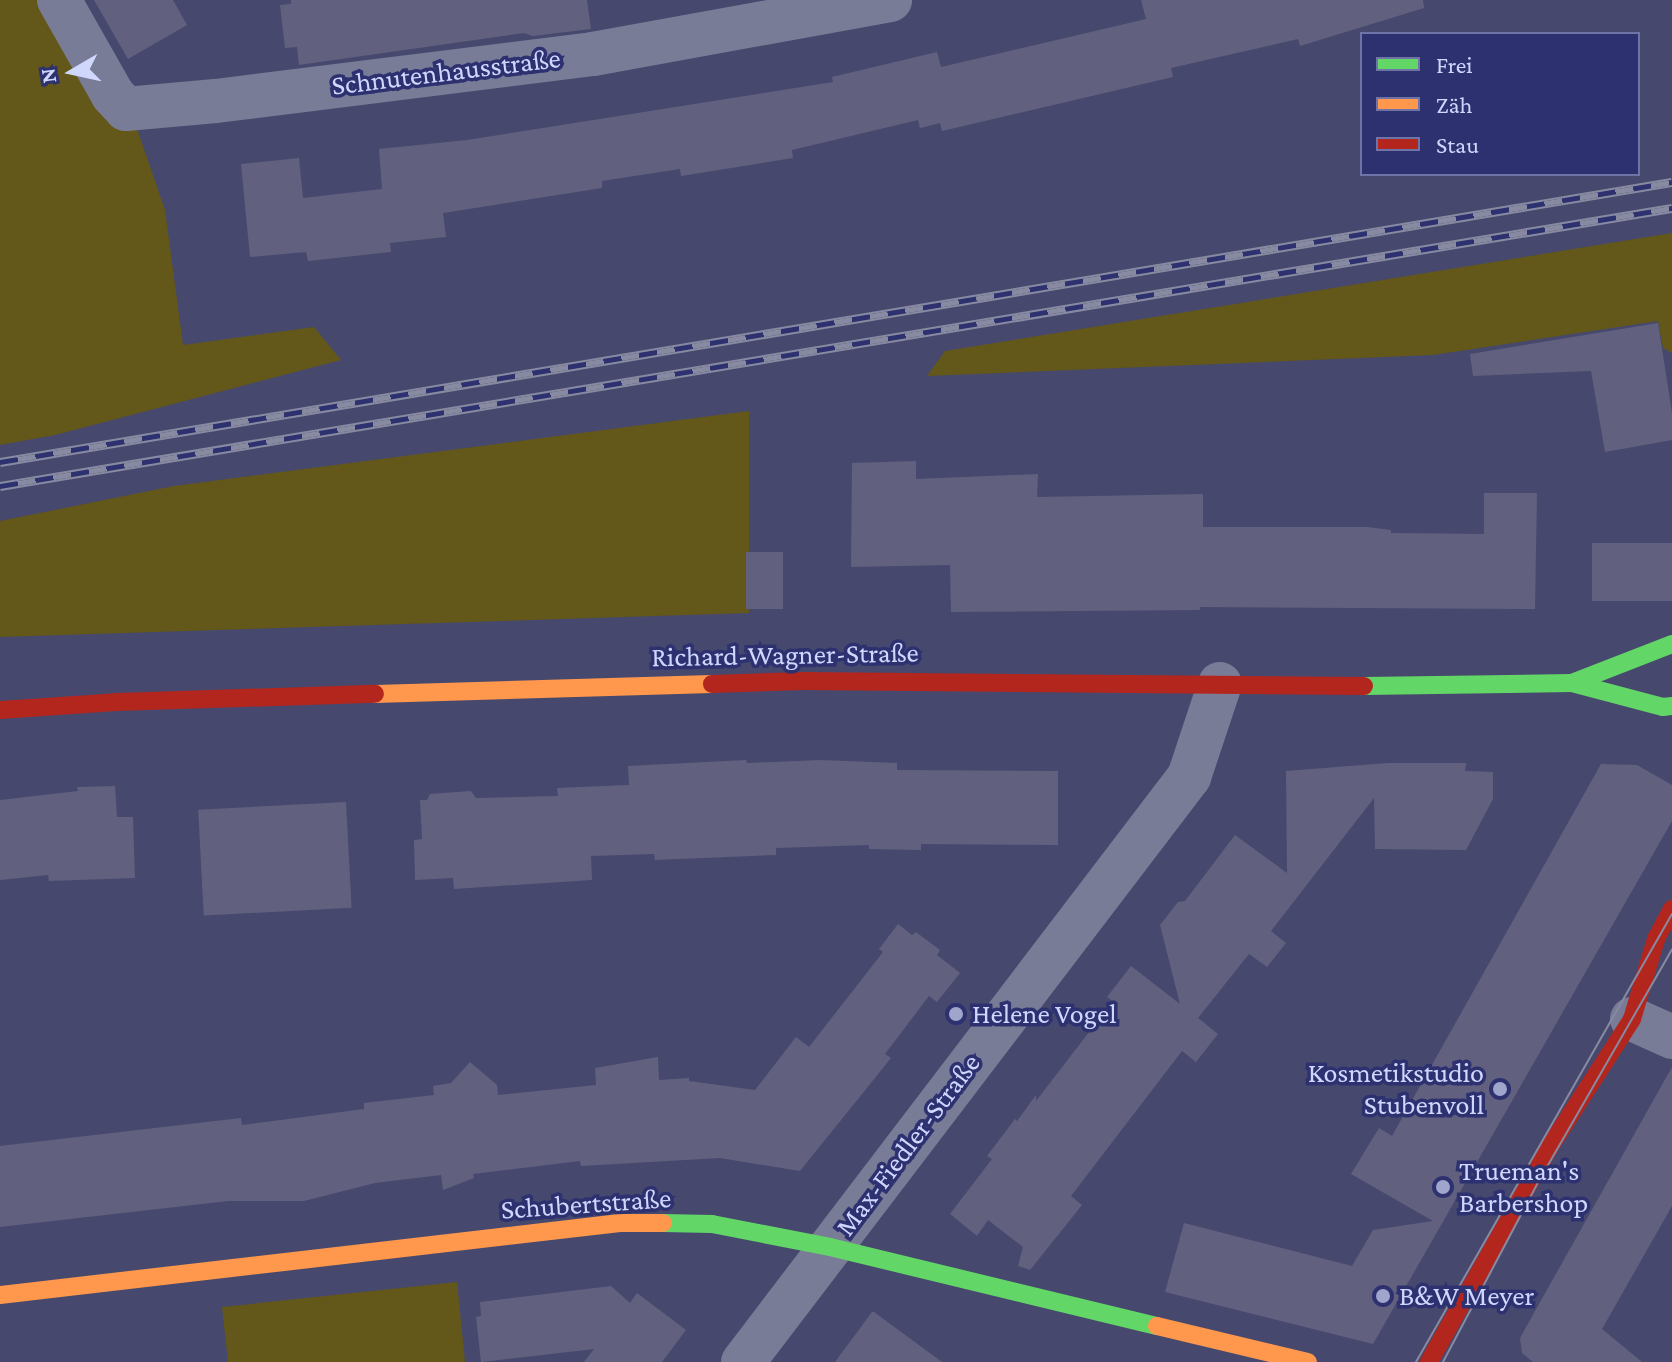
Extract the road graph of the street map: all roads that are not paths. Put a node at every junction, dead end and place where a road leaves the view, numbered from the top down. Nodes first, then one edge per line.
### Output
1 (59, 0) edge
2 (890, 0) edge
3 (1672, 644) edge
4 (1572, 683) junction
5 (1220, 684) junction
6 (0, 710) edge
7 (1669, 710) edge
8 (1672, 909) edge
9 (1654, 1020) edge
10 (830, 1247) junction
11 (0, 1295) edge
12 (1439, 1358) edge
13 (743, 1362) edge
14 (1308, 1362) edge

1 - 2 street, Schnutenhausstraße
3 - 4 street, Richard-Wagner-Straße
4 - 5 street, Richard-Wagner-Straße
4 - 7 street, Richard-Wagner-Straße
5 - 6 street, Richard-Wagner-Straße
5 - 10 street, Max-Fiedler-Straße
8 - 9 street
9 - 12 street
10 - 11 street, Schubertstraße
10 - 13 street, Max-Fiedler-Straße
10 - 14 street, Schubertstraße

